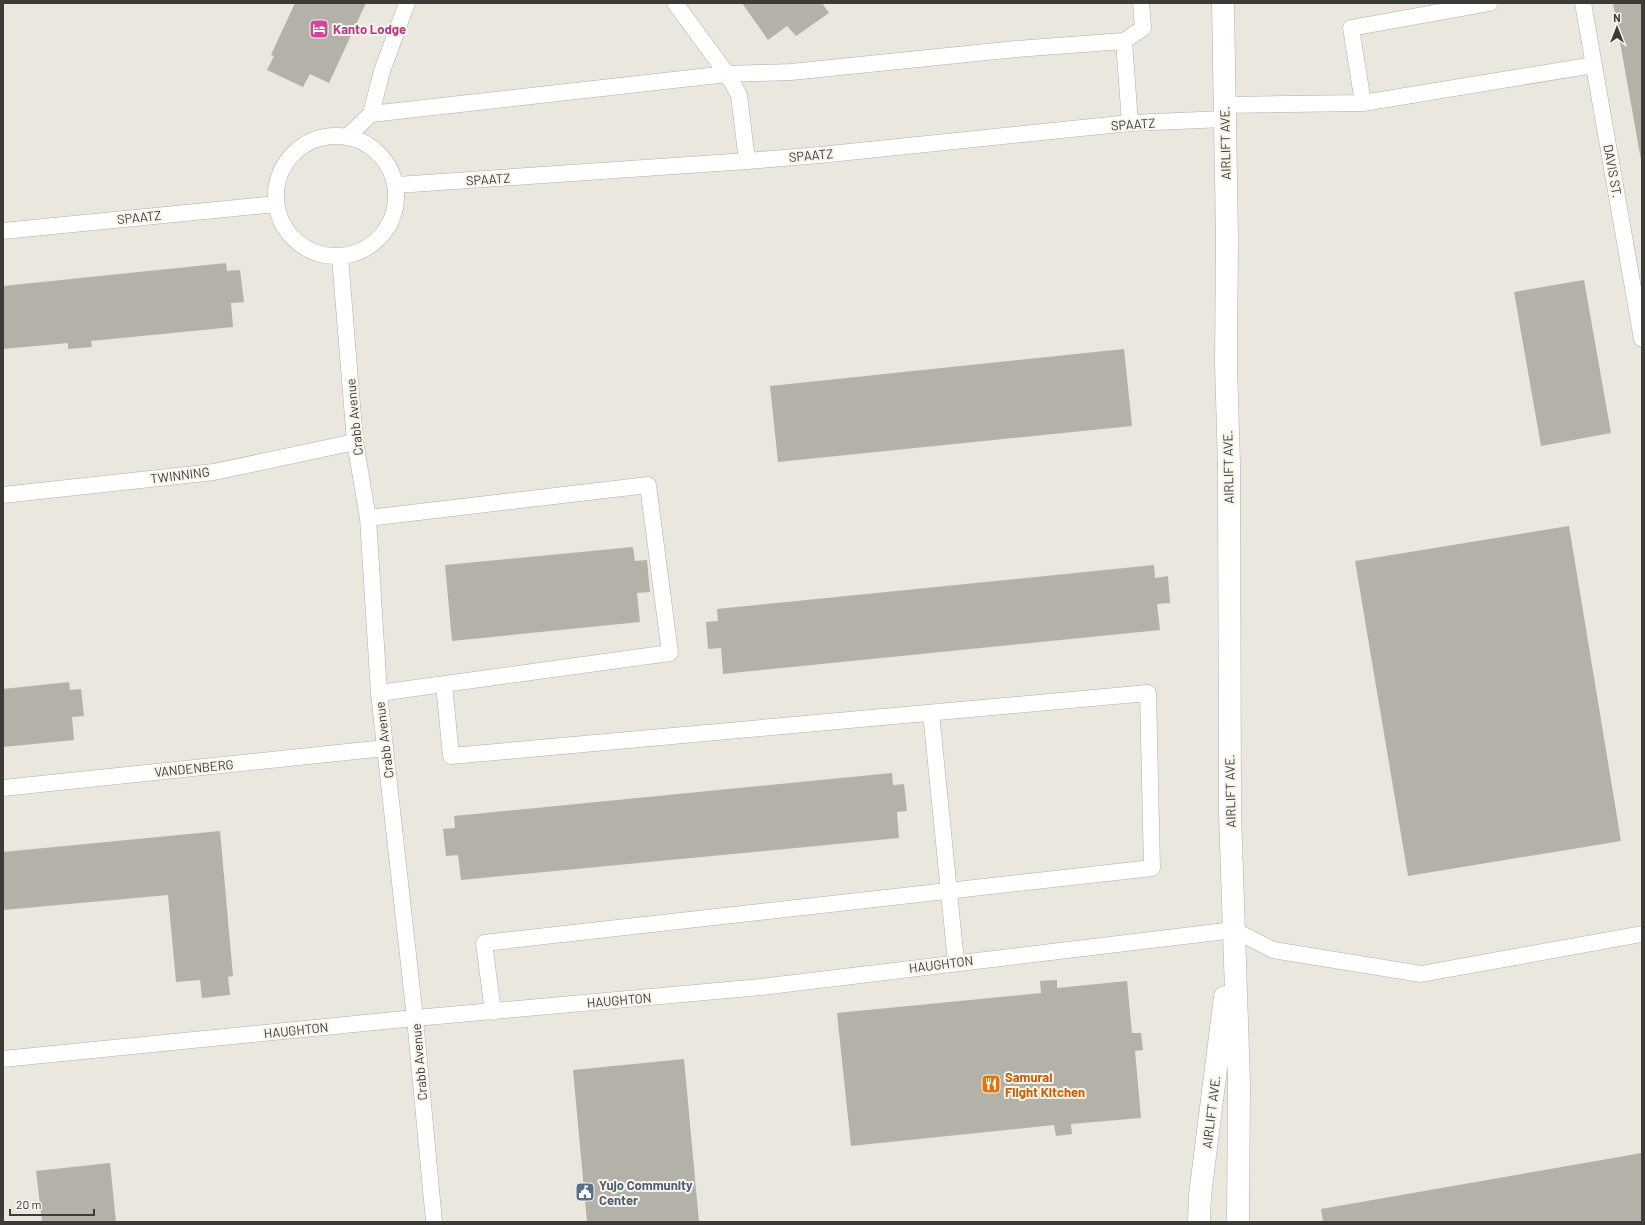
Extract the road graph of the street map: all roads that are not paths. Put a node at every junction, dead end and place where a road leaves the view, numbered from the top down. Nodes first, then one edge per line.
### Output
1 (407, 3) edge
2 (675, 3) edge
3 (1140, 3) edge
4 (1223, 3) edge
5 (1490, 3) edge
6 (1583, 3) edge
7 (1124, 42) junction
8 (1594, 65) junction
9 (727, 74) junction
10 (1363, 103) junction
11 (1224, 112) junction
12 (371, 114) junction
13 (1130, 123) junction
14 (347, 137) junction
15 (747, 161) junction
16 (397, 185) junction
17 (276, 204) junction
18 (3, 231) edge
19 (340, 257) junction
20 (1642, 339) edge
21 (356, 442) junction
22 (3, 495) edge
23 (368, 518) junction
24 (444, 684) junction
25 (379, 693) junction
26 (931, 713) junction
27 (385, 748) junction
28 (3, 788) edge
29 (949, 890) junction
30 (1234, 930) junction
31 (1642, 934) edge
32 (956, 962) junction
33 (492, 1012) junction
34 (415, 1018) junction
35 (3, 1058) edge
36 (434, 1222) edge
37 (1199, 1222) edge
38 (1238, 1222) edge

1 - 12 lane
2 - 9 lane
3 - 7 lane
4 - 11 street, AIRLIFT AVE.
5 - 10 lane
6 - 8 lane, DAVIS ST.
7 - 9 lane
7 - 13 lane
8 - 10 lane, SPAATZ
8 - 20 lane, DAVIS ST.
9 - 12 lane
9 - 15 lane
10 - 11 lane, SPAATZ
11 - 13 lane, SPAATZ
11 - 30 street, AIRLIFT AVE.
12 - 14 lane
13 - 15 lane, SPAATZ
14 - 16 lane
14 - 17 lane
15 - 16 lane, SPAATZ
16 - 19 lane
17 - 18 lane, SPAATZ
17 - 19 lane
19 - 21 lane, Crabb Avenue
21 - 22 lane, TWINNING
21 - 23 lane, Crabb Avenue
23 - 24 lane
23 - 25 lane, Crabb Avenue
24 - 25 lane
24 - 26 lane
25 - 27 lane, Crabb Avenue
26 - 29 lane
26 - 29 lane
27 - 28 lane, VANDENBERG
27 - 34 lane, Crabb Avenue
29 - 32 lane
29 - 33 lane
30 - 31 lane
30 - 32 lane, HAUGHTON
30 - 37 street, AIRLIFT AVE.
30 - 38 street, AIRLIFT AVE.
32 - 33 lane, HAUGHTON
33 - 34 lane, HAUGHTON
34 - 35 lane, HAUGHTON
34 - 36 lane, Crabb Avenue

